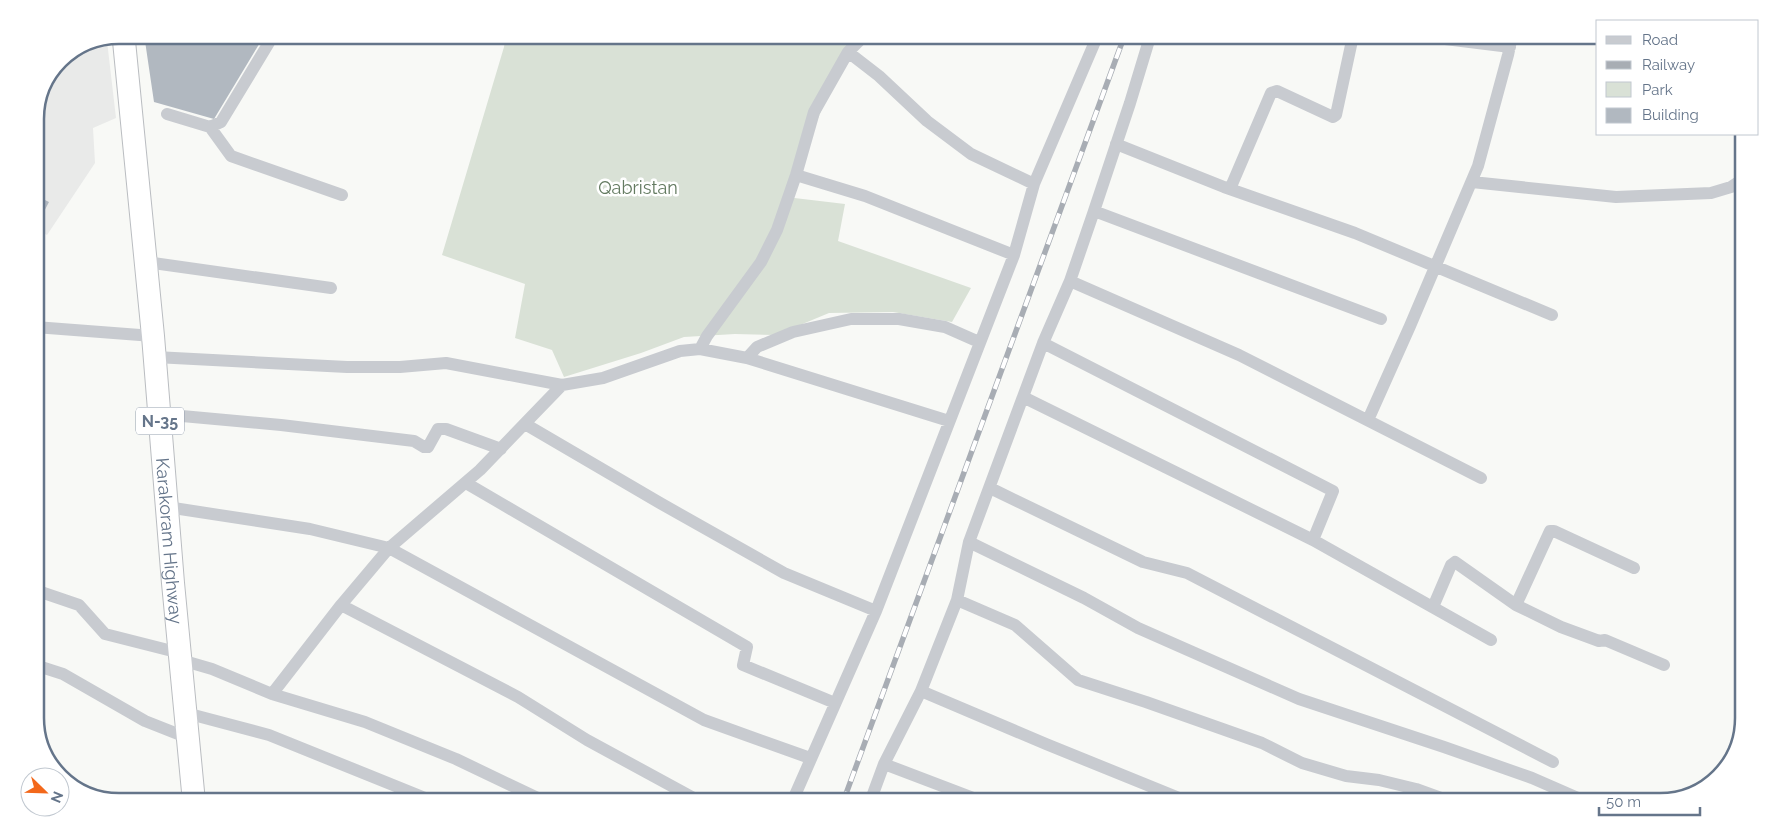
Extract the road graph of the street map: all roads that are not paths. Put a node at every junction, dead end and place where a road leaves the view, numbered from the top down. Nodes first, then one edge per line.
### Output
1 (124, 44) edge
2 (268, 44) edge
3 (856, 44) edge
4 (1094, 44) edge
5 (1148, 44) edge
6 (1350, 44) edge
7 (1510, 44) edge
8 (848, 52) junction
9 (167, 114) dead end
10 (210, 127) junction
11 (1116, 144) junction
12 (796, 175) junction
13 (1472, 182) junction
14 (1034, 184) junction
15 (1735, 185) edge
16 (1230, 189) junction
17 (342, 195) dead end
18 (1094, 211) junction
19 (1014, 256) junction
20 (146, 262) junction
21 (1435, 267) junction
22 (1070, 281) junction
23 (331, 288) dead end
24 (1552, 315) dead end
25 (1381, 318) dead end
26 (44, 328) edge
27 (979, 342) junction
28 (1043, 343) junction
29 (154, 346) junction
30 (700, 349) junction
31 (747, 358) junction
32 (562, 385) junction
33 (1023, 397) junction
34 (160, 414) junction
35 (1368, 420) junction
36 (950, 421) junction
37 (524, 424) junction
38 (500, 449) junction
39 (1481, 478) dead end
40 (466, 483) junction
41 (990, 488) junction
42 (167, 506) junction
43 (1312, 540) junction
44 (969, 542) junction
45 (389, 548) junction
46 (1634, 568) dead end
47 (44, 593) edge
48 (957, 600) junction
49 (341, 605) junction
50 (1516, 605) junction
51 (1433, 607) junction
52 (876, 611) junction
53 (1491, 640) dead end
54 (181, 656) junction
55 (1664, 664) dead end
56 (44, 668) edge
57 (921, 691) junction
58 (272, 694) junction
59 (834, 703) junction
60 (186, 712) junction
61 (188, 738) junction
62 (810, 758) junction
63 (1553, 762) dead end
64 (884, 764) junction
65 (193, 793) edge
66 (413, 793) edge
67 (527, 793) edge
68 (684, 793) edge
69 (796, 793) edge
70 (873, 793) edge
71 (960, 793) edge
72 (1167, 793) edge
73 (1427, 793) edge
74 (1566, 793) edge

1 - 20 highway, Karakoram Highway / N-35
2 - 10 street
3 - 8 street
4 - 14 street
5 - 11 street
6 - 16 street
7 - 13 street
8 - 12 street
8 - 14 street
9 - 10 street
10 - 17 street
11 - 16 street
11 - 18 street
12 - 19 street
12 - 30 street
13 - 15 street
13 - 21 street
14 - 19 street
16 - 21 street
18 - 22 street
18 - 25 street
19 - 27 street
20 - 23 street
20 - 29 highway, Karakoram Highway / N-35
21 - 24 street
21 - 35 street
22 - 28 street
22 - 35 street
26 - 29 street
27 - 31 street
27 - 36 street
28 - 33 street
28 - 43 street
29 - 32 street
29 - 34 highway, Karakoram Highway / N-35
30 - 31 street
30 - 32 street
31 - 36 street
32 - 37 street
33 - 41 street
33 - 43 street
34 - 38 street
34 - 42 highway, Karakoram Highway / N-35
35 - 39 street
36 - 52 street
37 - 38 street
37 - 52 street
38 - 40 street
40 - 45 street
40 - 59 street
41 - 44 street
41 - 63 street
42 - 45 street
42 - 54 highway, Karakoram Highway / N-35
43 - 51 street
44 - 48 street
44 - 74 street
45 - 49 street
45 - 62 street
46 - 50 street
47 - 54 street
48 - 57 street
48 - 73 street
49 - 58 street
49 - 68 street
50 - 51 street
50 - 55 street
51 - 53 street
52 - 59 street
54 - 58 street
54 - 60 highway, Karakoram Highway / N-35
56 - 61 street
57 - 64 street
57 - 72 street
58 - 67 street
59 - 62 street
60 - 61 highway, Karakoram Highway / N-35
60 - 66 street
61 - 65 highway, Karakoram Highway / N-35
62 - 69 street
64 - 70 street
64 - 71 street

